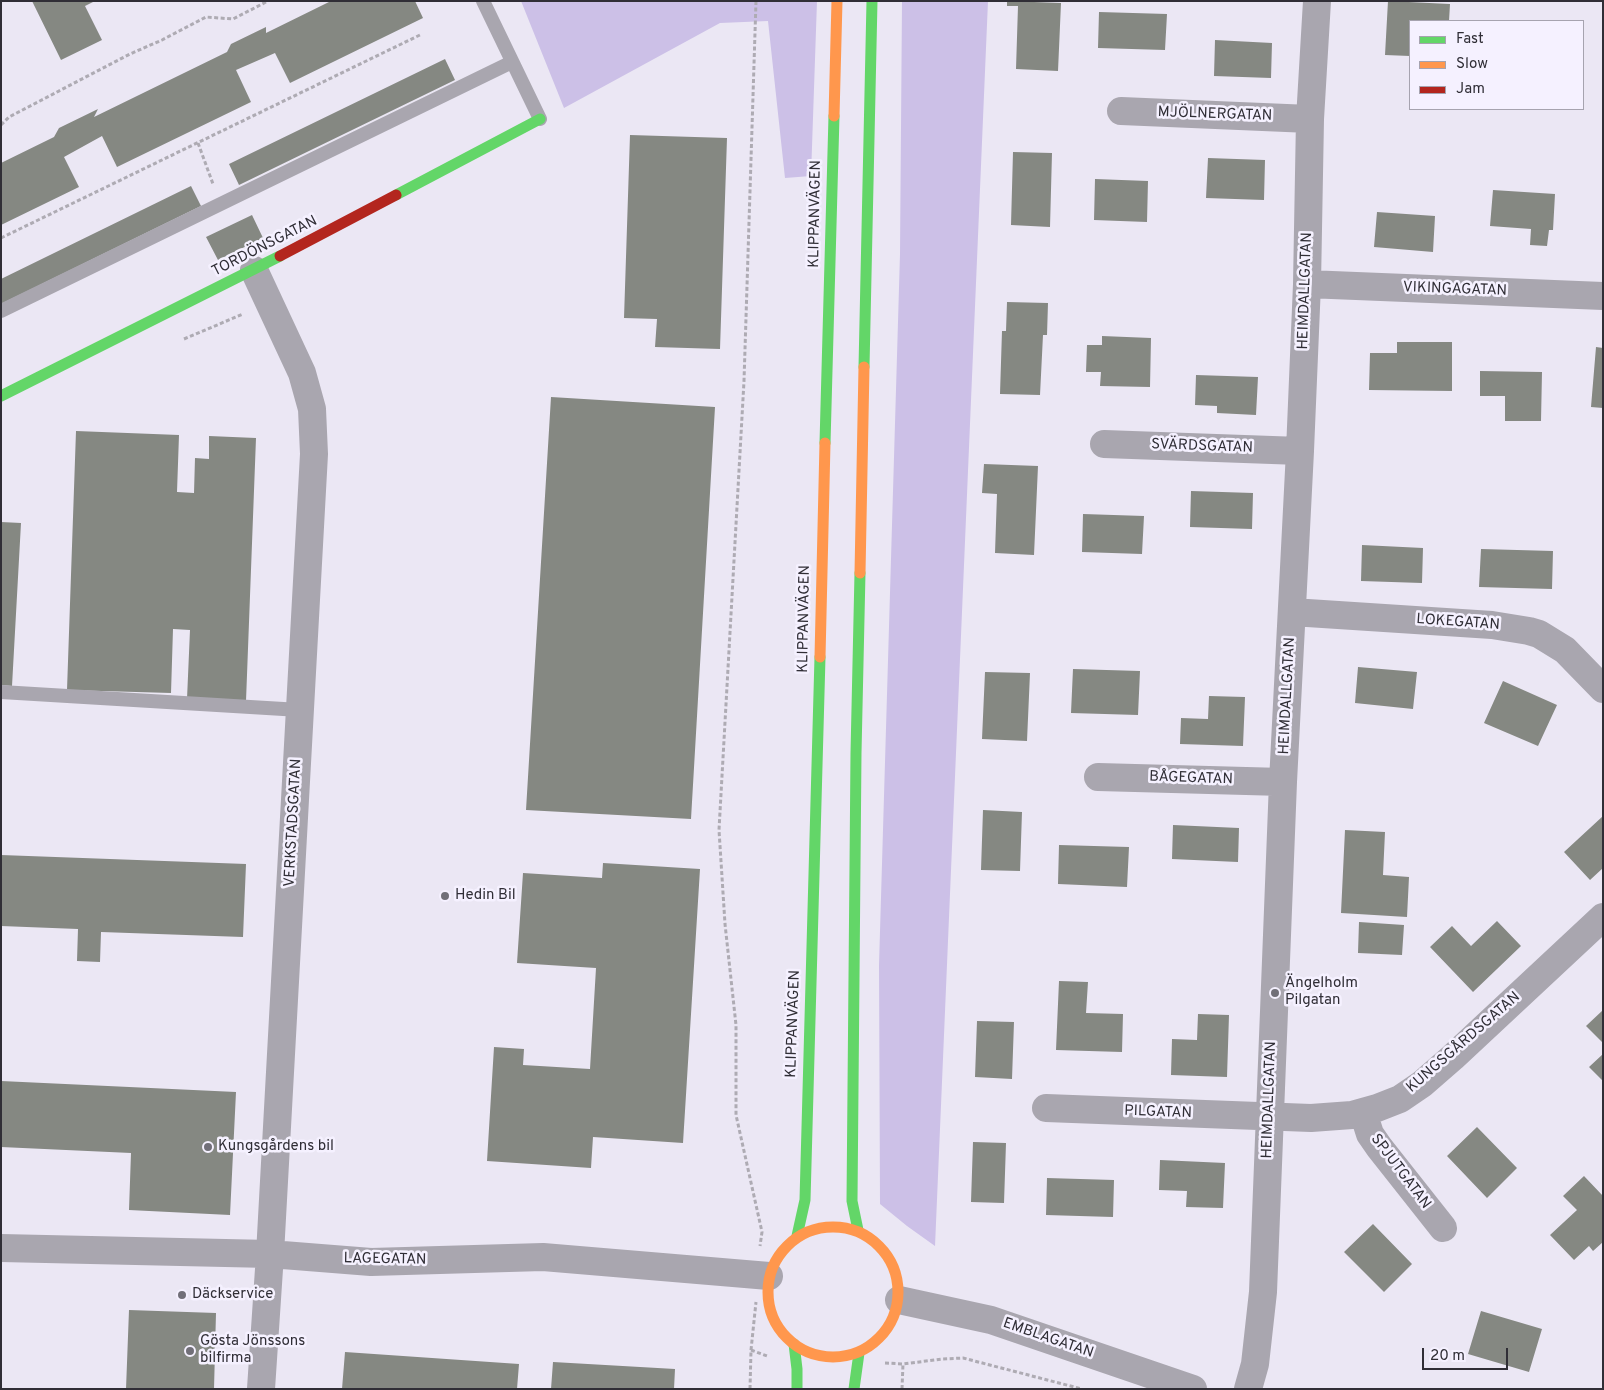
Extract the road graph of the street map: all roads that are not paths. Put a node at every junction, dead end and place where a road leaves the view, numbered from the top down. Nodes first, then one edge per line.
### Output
1 (483, 1) edge
2 (837, 1) edge
3 (872, 1) edge
4 (1318, 1) edge
5 (512, 62) junction
6 (1121, 111) dead end
7 (540, 119) joint
8 (1310, 119) junction
9 (254, 270) junction
10 (1307, 284) junction
11 (1603, 296) edge
12 (1, 311) edge
13 (1, 396) edge
14 (1104, 444) dead end
15 (1300, 450) junction
16 (1292, 612) junction
17 (1603, 689) edge
18 (1, 692) edge
19 (300, 710) junction
20 (1098, 777) dead end
21 (1283, 782) junction
22 (1601, 923) edge
23 (1046, 1108) dead end
24 (1363, 1112) junction
25 (1269, 1117) junction
26 (1443, 1228) dead end
27 (858, 1230) junction
28 (797, 1236) junction
29 (1, 1248) edge
30 (270, 1254) junction
31 (763, 1276) junction
32 (899, 1300) junction
33 (794, 1344) junction
34 (859, 1353) junction
35 (261, 1389) edge
36 (797, 1389) edge
37 (854, 1389) edge
38 (1193, 1389) edge
39 (1248, 1389) edge

1 - 5 lane
2 - 28 main road, KLIPPANVÄGEN
3 - 27 main road
4 - 8 street, HEIMDALLGATAN
5 - 7 lane
5 - 12 lane
6 - 8 street, MJÖLNERGATAN
7 - 9 main road, TORDÖNSGATAN
8 - 10 street, HEIMDALLGATAN
9 - 13 main road, TORDÖNSGATAN
9 - 19 street, VERKSTADSGATAN
10 - 11 street, VIKINGAGATAN
10 - 15 street, HEIMDALLGATAN
14 - 15 street, SVÄRDSGATAN
15 - 16 street, HEIMDALLGATAN
16 - 17 street, LOKEGATAN
16 - 21 street, HEIMDALLGATAN
18 - 19 lane
19 - 30 street, VERKSTADSGATAN
20 - 21 street, BÅGEGATAN
21 - 25 street, HEIMDALLGATAN
22 - 24 street, KUNGSGÅRDSGATAN
23 - 25 street, PILGATAN
24 - 25 street, KUNGSGÅRDSGATAN
24 - 26 street, SPJUTGATAN
25 - 39 street, HEIMDALLGATAN
27 - 28 main road
27 - 32 main road
28 - 31 main road
29 - 30 street, LAGEGATAN
30 - 31 street, LAGEGATAN
30 - 35 street, VERKSTADSGATAN
31 - 33 main road
32 - 34 main road
32 - 38 street, EMBLAGATAN
33 - 34 main road
33 - 36 main road
34 - 37 main road

